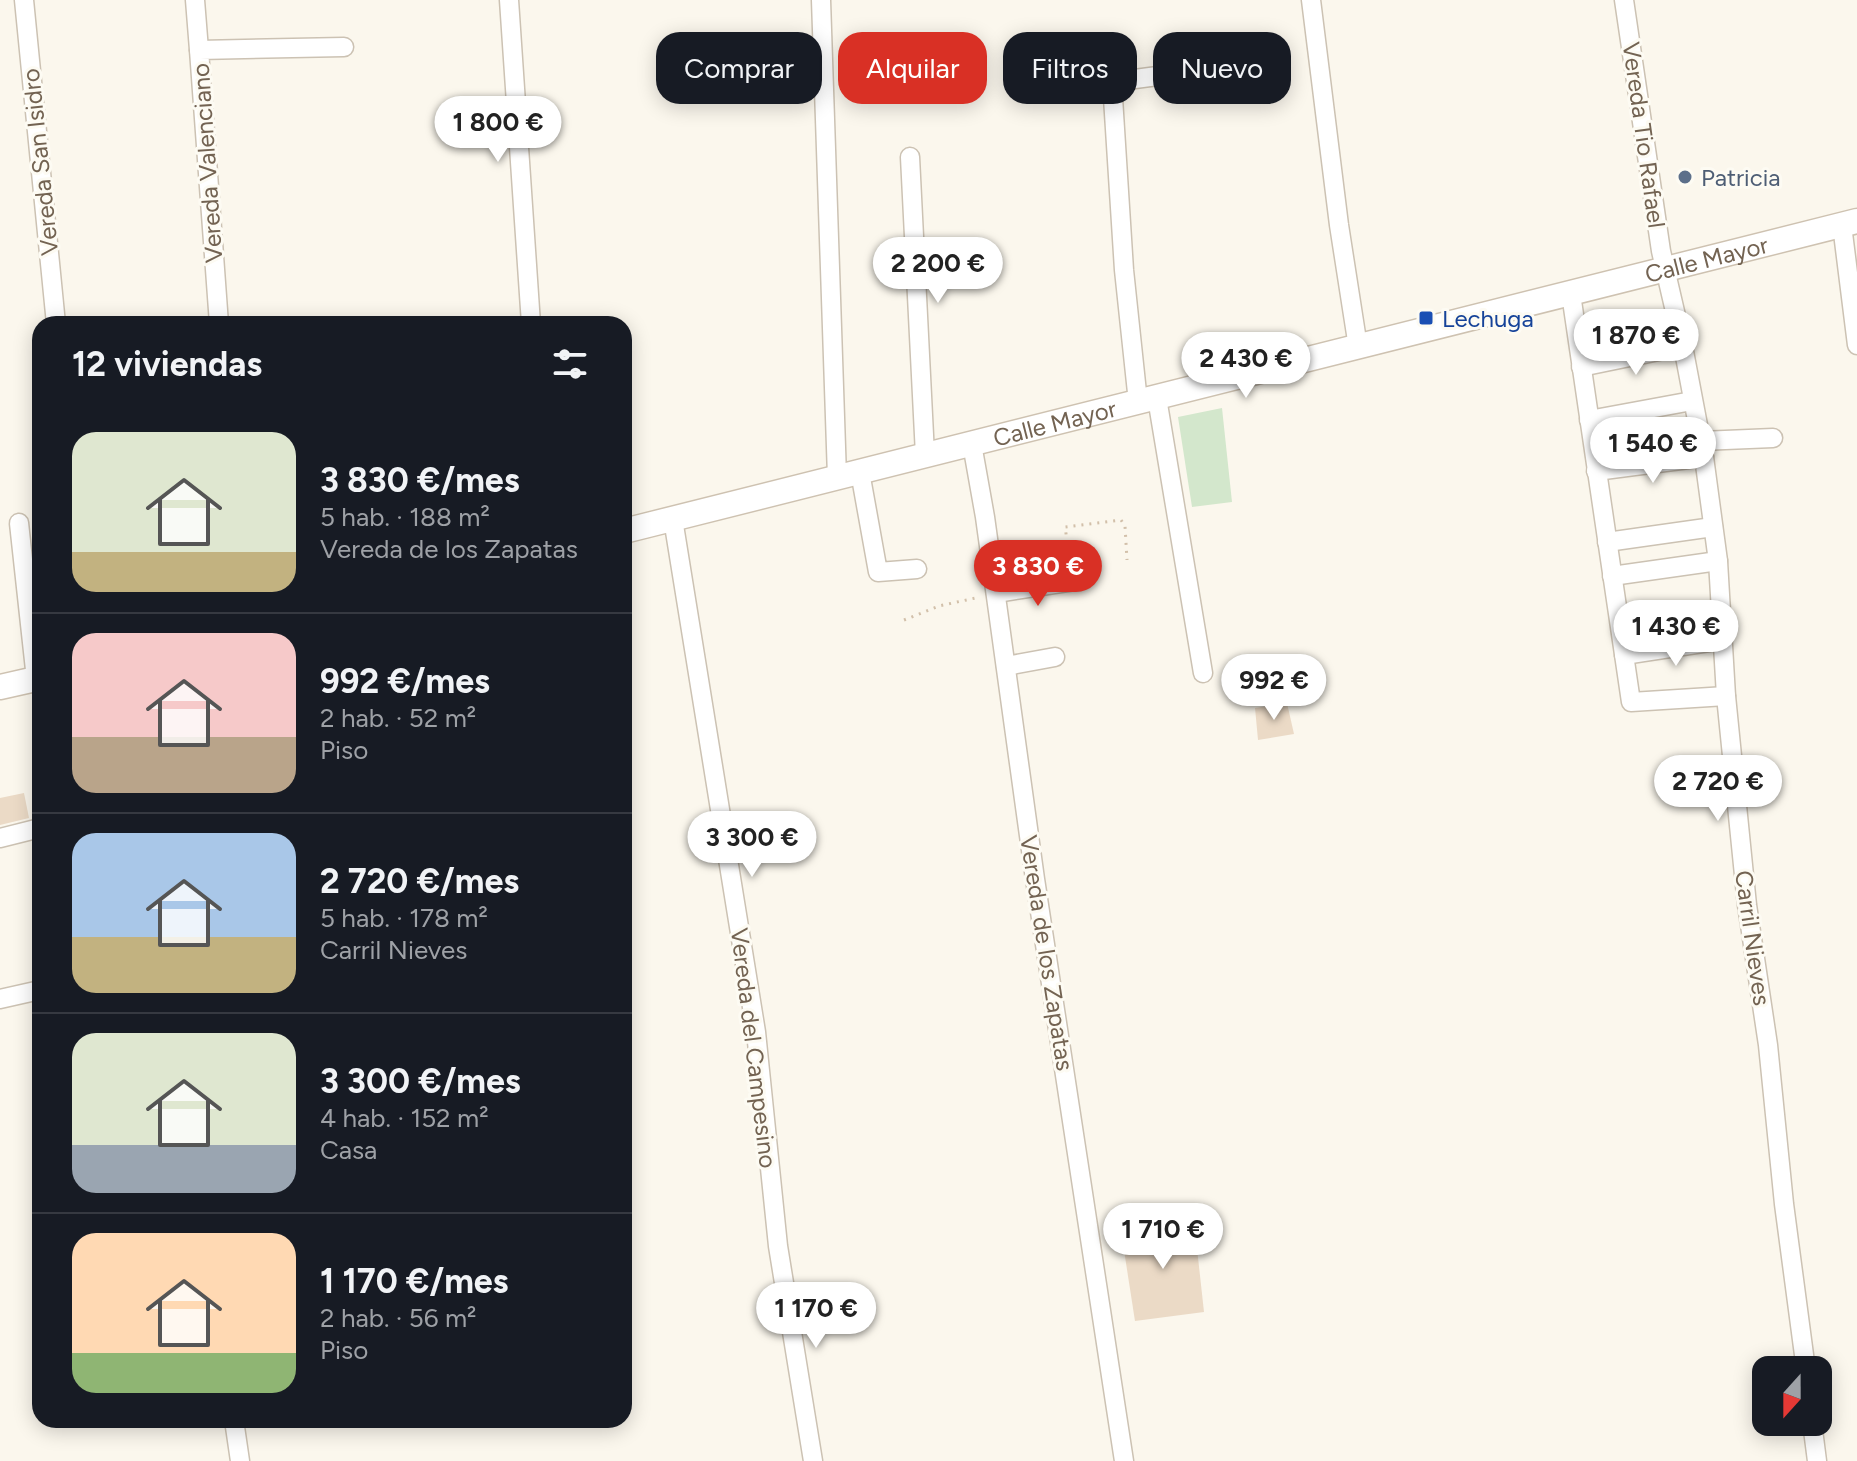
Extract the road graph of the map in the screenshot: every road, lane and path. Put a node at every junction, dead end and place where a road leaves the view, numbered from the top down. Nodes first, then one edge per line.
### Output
1 (24, 0) edge
2 (195, 0) edge
3 (509, 0) edge
4 (821, 0) edge
5 (1311, 0) edge
6 (1624, 0) edge
7 (344, 47) dead end
8 (199, 50) junction
9 (1153, 77) edge
10 (910, 157) dead end
11 (1850, 223) edge
12 (1665, 269) junction
13 (1571, 294) junction
14 (55, 316) edge
15 (218, 316) edge
16 (530, 316) edge
17 (1857, 345) edge
18 (1683, 346) junction
19 (1358, 347) junction
20 (1581, 367) junction
21 (1148, 400) junction
22 (1692, 401) junction
23 (1589, 420) junction
24 (1773, 438) dead end
25 (972, 444) junction
26 (1702, 449) junction
27 (925, 455) junction
28 (1596, 471) junction
29 (849, 474) junction
30 (673, 519) junction
31 (19, 523) dead end
32 (1713, 527) junction
33 (632, 529) edge
34 (1607, 542) junction
35 (1127, 560) dead end
36 (1718, 561) junction
37 (917, 569) dead end
38 (1612, 576) junction
39 (1074, 581) joint
40 (996, 593) junction
41 (904, 620) dead end
42 (32, 629) edge
43 (1722, 640) junction
44 (1624, 655) junction
45 (1055, 657) dead end
46 (1006, 666) junction
47 (1203, 673) dead end
48 (32, 679) edge
49 (0, 687) edge
50 (1726, 696) junction
51 (32, 830) edge
52 (0, 838) edge
53 (32, 992) edge
54 (0, 999) edge
55 (1804, 1356) edge
56 (235, 1428) edge
57 (1814, 1436) edge
58 (240, 1461) edge
59 (813, 1461) edge
60 (1124, 1461) edge
61 (1817, 1461) edge

1 - 14 street, Vereda San Isidro
2 - 8 street
3 - 16 street
4 - 29 street
5 - 19 street
6 - 12 street, Vereda Tio Rafael
7 - 8 street, Vereda Valenciano
8 - 15 street, Vereda Valenciano
9 - 21 street
10 - 27 street
11 - 12 main road, Calle Mayor
11 - 17 street
12 - 13 main road, Calle Mayor
12 - 18 street, Carril Nieves
13 - 19 main road, Calle Mayor
13 - 20 street
18 - 20 street
18 - 22 street, Carril Nieves
19 - 21 main road, Calle Mayor
20 - 23 street
21 - 25 main road, Calle Mayor
21 - 47 street
22 - 23 street
22 - 26 street, Carril Nieves
23 - 28 street
24 - 26 street
25 - 27 main road, Calle Mayor
25 - 40 street, Vereda de los Zapatas
26 - 28 street
26 - 32 street, Carril Nieves
27 - 29 main road, Calle Mayor
28 - 34 street
29 - 30 main road, Calle Mayor
29 - 37 street
30 - 33 main road, Calle Mayor
30 - 59 street, Vereda del Campesino
31 - 42 street
32 - 34 street
32 - 36 street, Carril Nieves
34 - 38 street
35 - 39 path
36 - 38 street
36 - 43 street, Carril Nieves
38 - 44 street
39 - 40 street
40 - 41 path
40 - 46 street, Vereda de los Zapatas
43 - 44 street
43 - 50 street, Carril Nieves
44 - 50 street
45 - 46 street
46 - 60 street, Vereda de los Zapatas
48 - 49 main road
50 - 55 street, Carril Nieves
51 - 52 street
53 - 54 street
56 - 58 street
57 - 61 street

